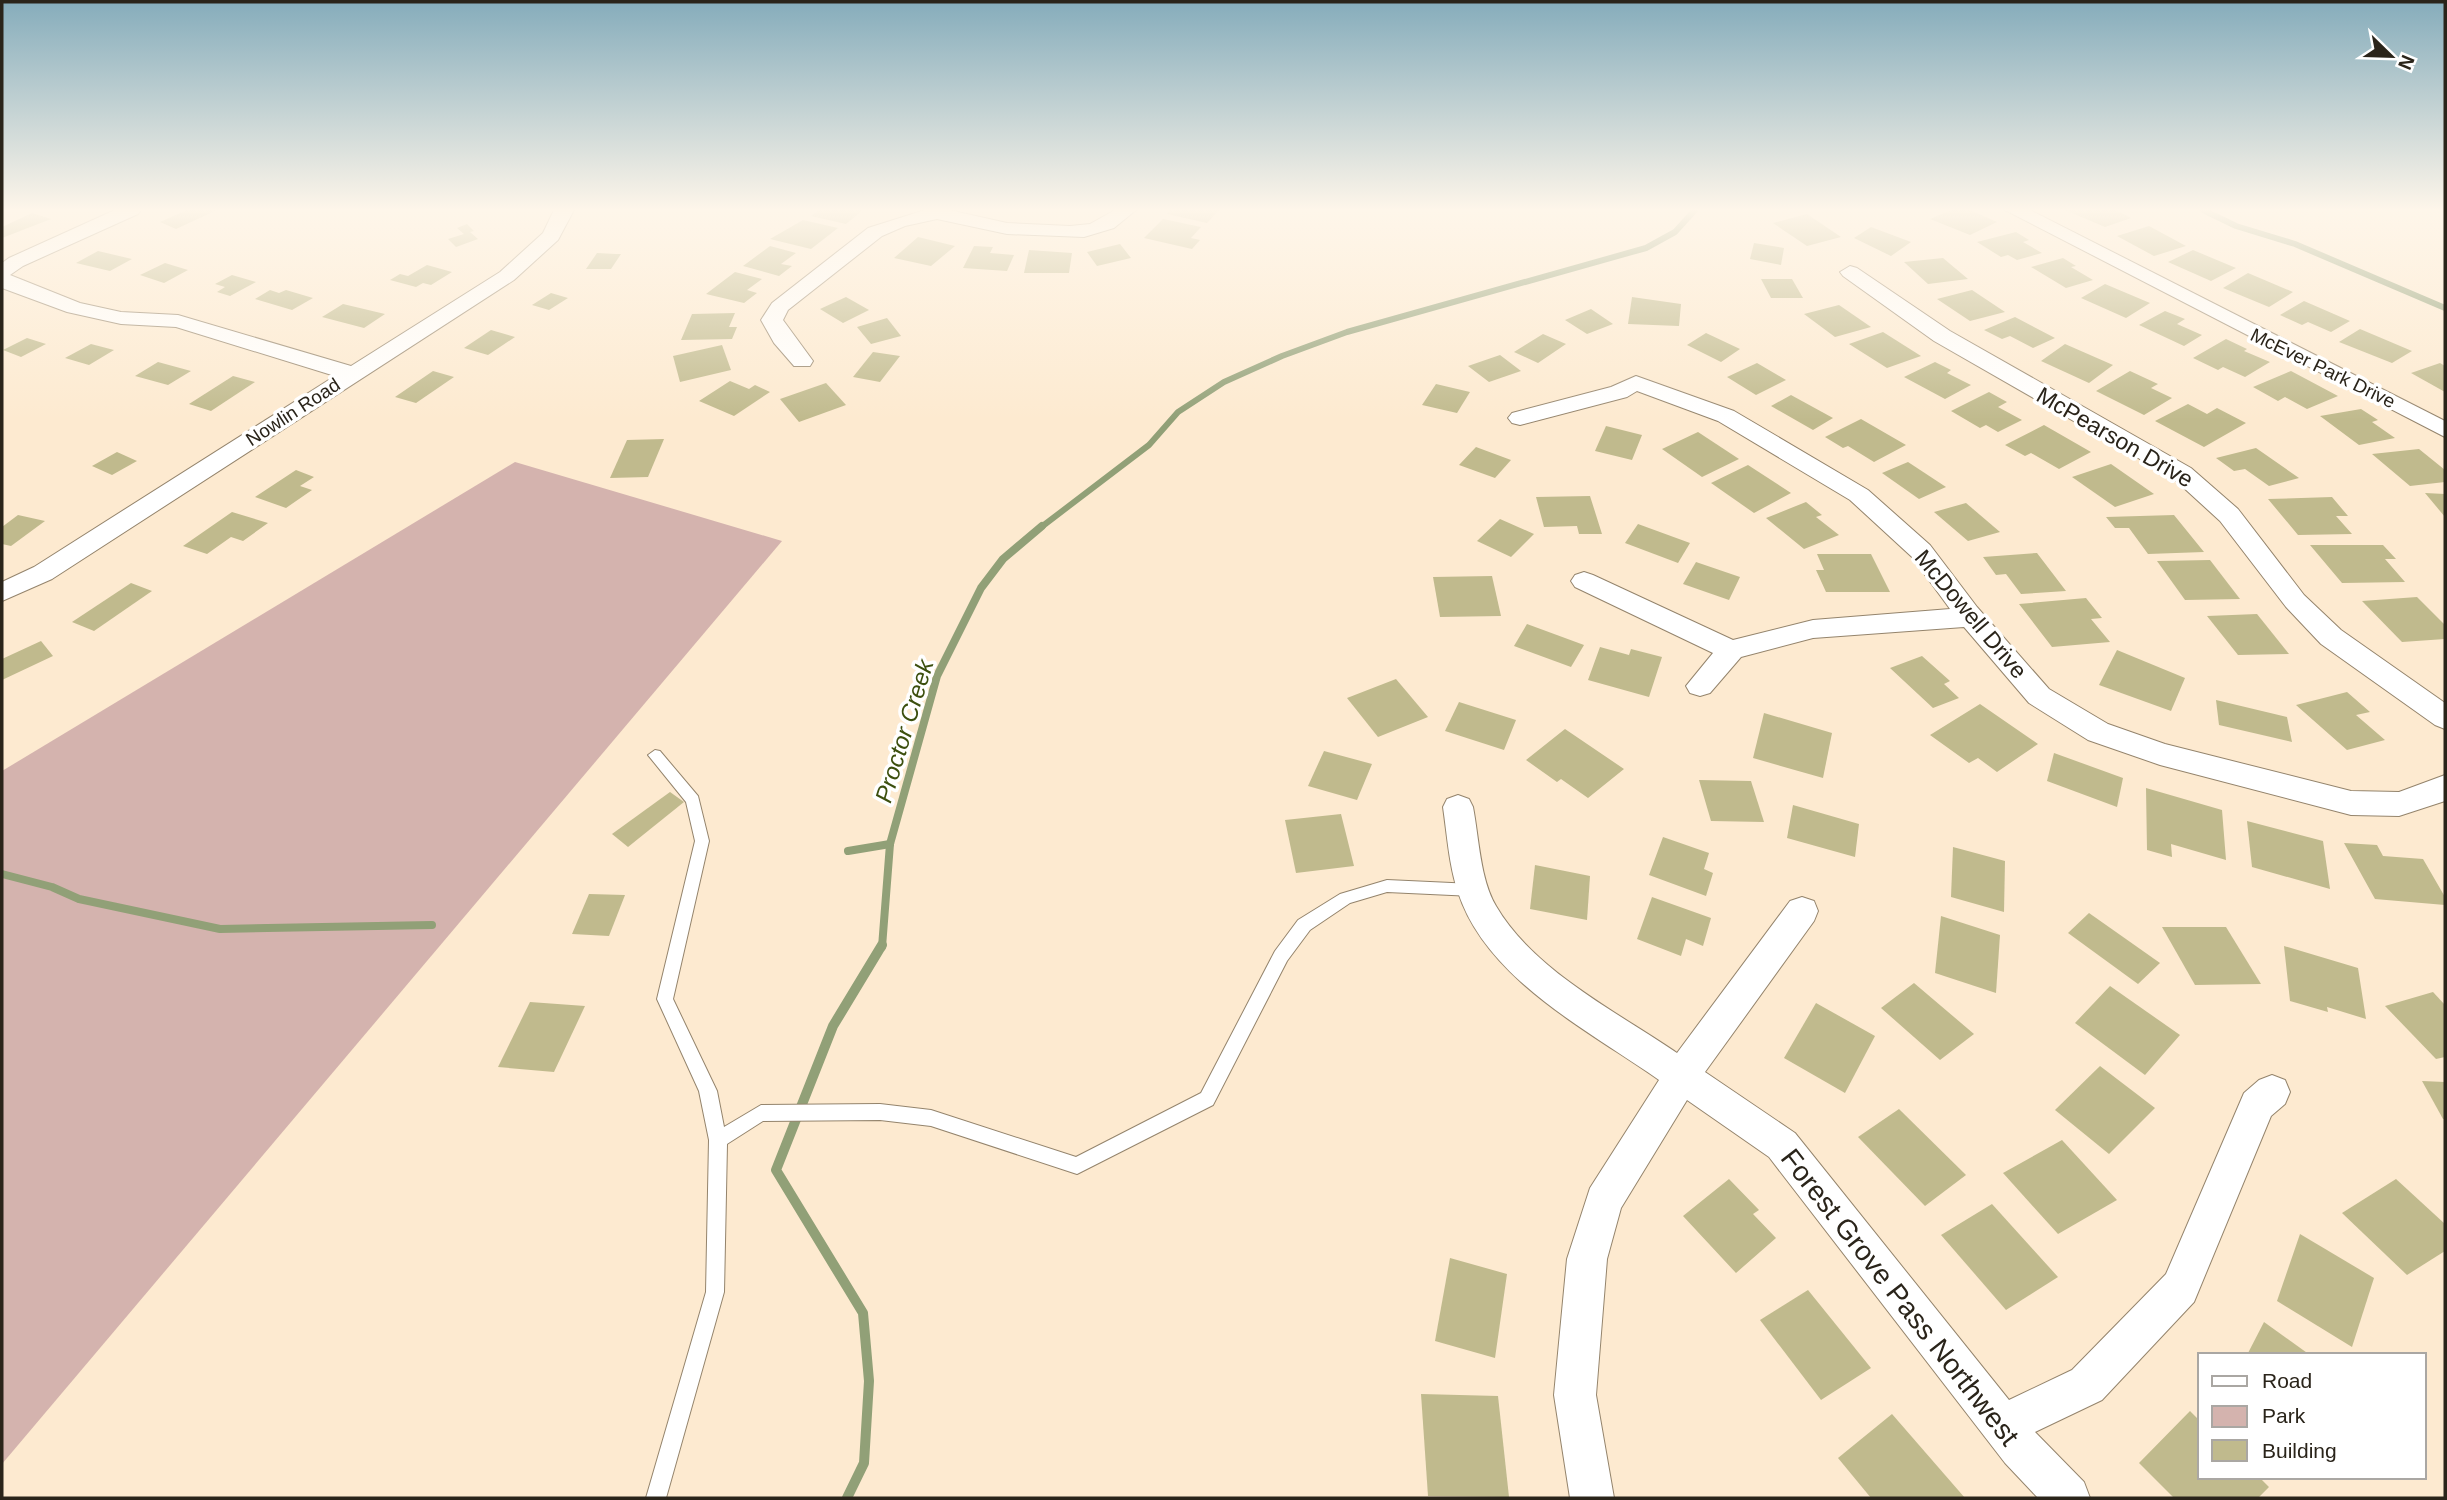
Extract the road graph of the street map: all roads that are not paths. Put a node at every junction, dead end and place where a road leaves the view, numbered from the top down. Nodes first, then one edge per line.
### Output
1 (3, 280) edge
2 (501, 280) edge
3 (814, 280) edge
4 (1861, 280) edge
5 (2152, 280) edge
6 (802, 361) dead end
7 (353, 374) junction
8 (1520, 418) dead end
9 (2445, 430) edge
10 (1584, 580) dead end
11 (2, 592) edge
12 (1971, 617) junction
13 (1731, 650) junction
14 (1700, 686) dead end
15 (2445, 718) edge
16 (655, 755) dead end
17 (2445, 786) edge
18 (1458, 807) dead end
19 (1473, 890) junction
20 (1802, 911) dead end
21 (1682, 1075) junction
22 (2272, 1093) dead end
23 (718, 1140) junction
24 (2002, 1425) junction
25 (656, 1498) edge
26 (1592, 1498) edge
27 (2068, 1498) edge

1 - 7 street
2 - 7 street, Nowlin Road
3 - 6 street
4 - 15 street, McPearson Drive
5 - 9 street, McEver Park Drive
7 - 11 street, Nowlin Road
8 - 12 street, McDowell Drive
10 - 13 street
12 - 13 street
12 - 17 street, McDowell Drive
13 - 14 street
16 - 23 lane
18 - 19 street, Forest Grove Pass Northwest
19 - 21 street, Forest Grove Pass Northwest
19 - 23 lane
20 - 21 street
21 - 24 street, Forest Grove Pass Northwest
21 - 26 street
22 - 24 street
23 - 25 lane
24 - 27 street, Forest Grove Pass Northwest

